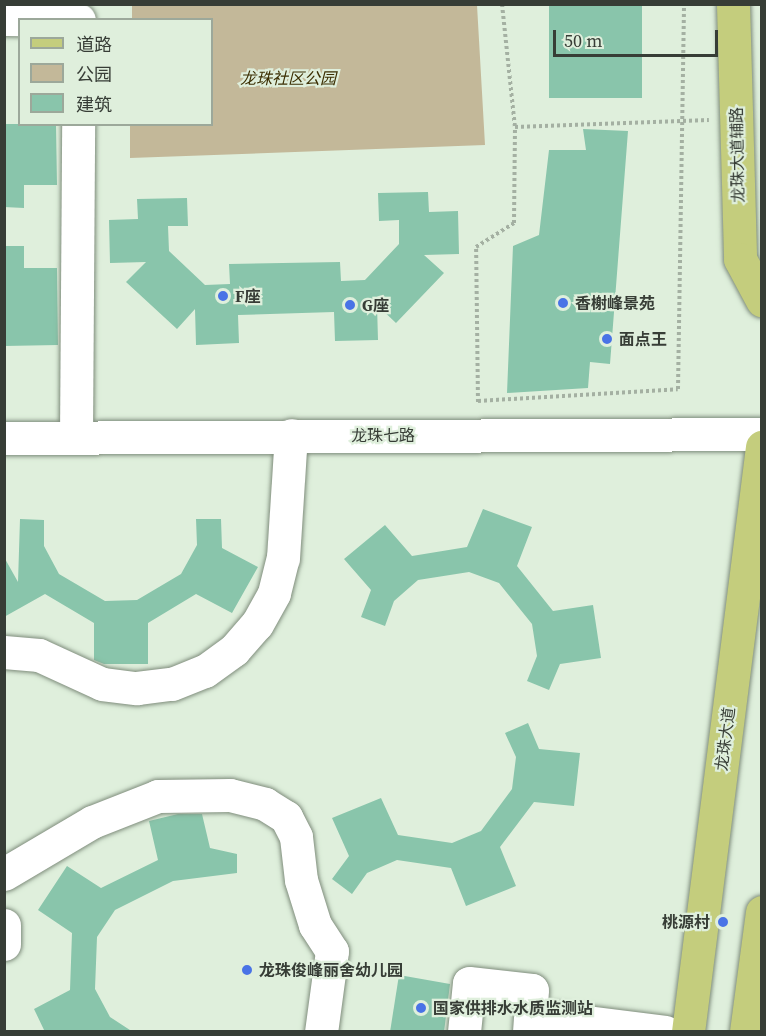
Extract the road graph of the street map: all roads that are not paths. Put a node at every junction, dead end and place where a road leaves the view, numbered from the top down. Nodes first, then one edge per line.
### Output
1 (733, 4) edge
2 (78, 126) edge
3 (762, 300) edge
4 (762, 434) edge
5 (291, 435) junction
6 (76, 437) junction
7 (4, 438) edge
8 (762, 447) edge
9 (4, 652) edge
10 (4, 874) edge
11 (762, 912) edge
12 (4, 925) edge
13 (4, 944) edge
14 (530, 1023) edge
15 (321, 1032) edge
16 (464, 1032) edge
17 (665, 1032) edge
18 (688, 1032) edge
19 (746, 1032) edge

1 - 3 main road, 龙珠大道辅路
2 - 6 street
4 - 5 street, 龙珠七路
5 - 6 street, 龙珠七路
5 - 9 street
6 - 7 street, 龙珠七路
8 - 18 main road, 龙珠大道
10 - 15 street
11 - 19 main road
12 - 13 street
14 - 16 street
14 - 17 street

